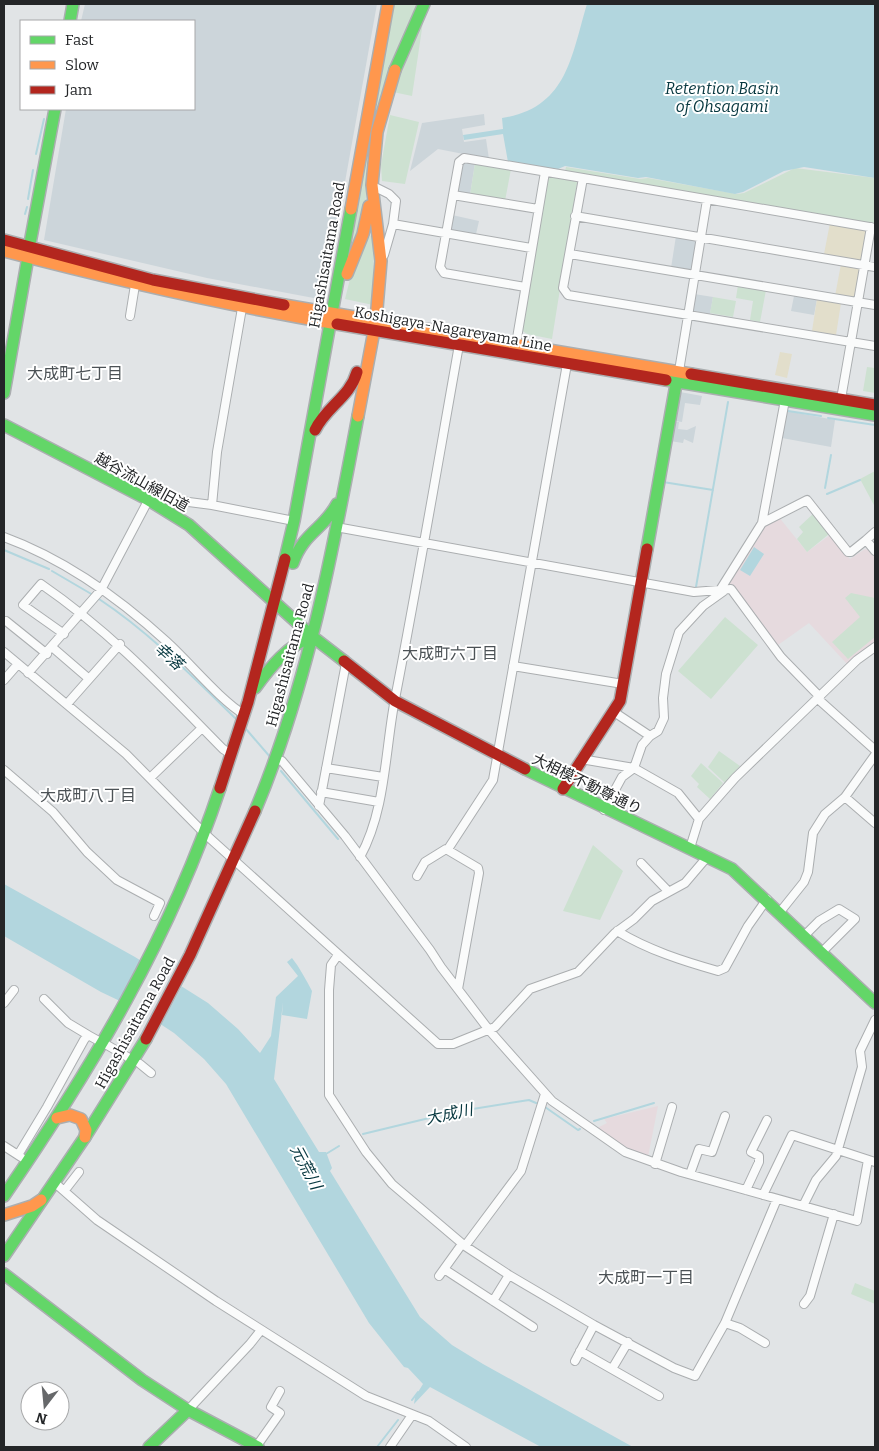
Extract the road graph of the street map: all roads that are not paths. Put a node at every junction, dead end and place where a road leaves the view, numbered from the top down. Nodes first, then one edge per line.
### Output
1 (73, 4) edge
2 (388, 4) edge
3 (424, 4) edge
4 (70, 20) edge
5 (55, 110) edge
6 (544, 172) junction
7 (583, 178) junction
8 (372, 184) junction
9 (453, 195) junction
10 (707, 200) junction
11 (538, 209) junction
12 (576, 216) junction
13 (393, 224) junction
14 (873, 228) edge
15 (445, 232) junction
16 (701, 238) junction
17 (4, 240) edge
18 (532, 248) junction
19 (4, 251) edge
20 (29, 252) junction
21 (570, 254) junction
22 (381, 261) junction
23 (864, 265) junction
24 (875, 267) edge
25 (695, 275) junction
26 (135, 284) junction
27 (525, 287) junction
28 (858, 302) junction
29 (875, 305) edge
30 (242, 308) junction
31 (688, 315) junction
32 (130, 316) dead end
33 (333, 317) junction
34 (373, 326) junction
35 (852, 342) junction
36 (516, 344) junction
37 (459, 345) junction
38 (875, 346) edge
39 (567, 364) junction
40 (677, 376) junction
41 (4, 393) edge
42 (841, 399) junction
43 (786, 400) junction
44 (875, 405) edge
45 (875, 415) edge
46 (4, 425) edge
47 (307, 451) junction
48 (346, 478) junction
49 (147, 499) junction
50 (212, 505) junction
51 (294, 520) junction
52 (762, 523) junction
53 (336, 527) junction
54 (875, 532) edge
55 (4, 537) edge
56 (866, 540) junction
57 (424, 544) junction
58 (875, 552) edge
59 (532, 563) junction
60 (641, 582) junction
61 (724, 589) junction
62 (101, 590) junction
63 (275, 604) junction
64 (83, 613) junction
65 (6, 621) dead end
66 (64, 634) junction
67 (313, 638) junction
68 (120, 644) junction
69 (52, 646) junction
70 (875, 646) edge
71 (4, 652) edge
72 (47, 654) junction
73 (346, 663) junction
74 (18, 664) junction
75 (513, 666) junction
76 (28, 673) junction
77 (88, 678) junction
78 (4, 680) edge
79 (623, 684) junction
80 (252, 693) junction
81 (819, 698) junction
82 (395, 701) junction
83 (67, 704) junction
84 (614, 712) junction
85 (245, 715) junction
86 (202, 728) junction
87 (650, 736) junction
88 (875, 750) edge
89 (232, 754) junction
90 (497, 755) junction
91 (875, 755) edge
92 (581, 759) junction
93 (276, 760) junction
94 (326, 768) junction
95 (634, 768) junction
96 (4, 770) edge
97 (383, 777) junction
98 (150, 778) junction
99 (563, 790) junction
100 (321, 792) junction
101 (845, 797) junction
102 (379, 802) junction
103 (319, 806) junction
104 (604, 810) junction
105 (699, 819) junction
106 (875, 823) edge
107 (204, 833) junction
108 (690, 848) junction
109 (448, 849) junction
110 (360, 856) junction
111 (708, 856) junction
112 (234, 860) junction
113 (641, 863) dead end
114 (417, 876) dead end
115 (667, 890) junction
116 (767, 899) junction
117 (780, 912) junction
118 (154, 916) dead end
119 (617, 931) junction
120 (804, 936) junction
121 (821, 953) junction
122 (338, 955) junction
123 (458, 989) junction
124 (14, 990) dead end
125 (44, 998) dead end
126 (4, 1003) edge
127 (875, 1003) edge
128 (875, 1020) edge
129 (489, 1030) junction
130 (88, 1035) junction
131 (97, 1040) dead end
132 (107, 1045) dead end
133 (131, 1059) dead end
134 (140, 1064) dead end
135 (151, 1073) dead end
136 (545, 1094) junction
137 (672, 1107) dead end
138 (725, 1116) dead end
139 (57, 1118) junction
140 (767, 1120) dead end
141 (85, 1137) junction
142 (4, 1146) edge
143 (838, 1150) junction
144 (23, 1158) junction
145 (872, 1161) edge
146 (655, 1164) junction
147 (79, 1172) dead end
148 (690, 1174) junction
149 (52, 1187) junction
150 (65, 1190) junction
151 (746, 1190) junction
152 (762, 1195) junction
153 (4, 1196) edge
154 (777, 1199) junction
155 (803, 1206) junction
156 (834, 1214) junction
157 (4, 1215) edge
158 (463, 1245) junction
159 (4, 1256) edge
160 (444, 1269) junction
161 (4, 1274) edge
162 (509, 1275) junction
163 (439, 1276) dead end
164 (493, 1301) junction
165 (804, 1304) dead end
166 (725, 1323) junction
167 (594, 1325) junction
168 (533, 1327) dead end
169 (261, 1330) junction
170 (628, 1342) junction
171 (765, 1343) dead end
172 (580, 1351) junction
173 (575, 1361) dead end
174 (612, 1369) junction
175 (280, 1391) dead end
176 (659, 1396) dead end
177 (188, 1410) junction
178 (412, 1416) junction
179 (149, 1447) edge
180 (257, 1447) edge
181 (390, 1447) edge
182 (466, 1447) edge

1 - 4 main road
2 - 33 main road, Higashisaitama Road
3 - 8 main road, Higashisaitama Road
5 - 20 main road
6 - 7 street
6 - 9 street
6 - 11 street
7 - 10 street
7 - 12 street
8 - 13 street
8 - 22 main road, Higashisaitama Road
8 - 33 main road
9 - 11 street
9 - 15 street
10 - 14 street
10 - 16 street
11 - 18 street
12 - 16 street
12 - 21 street
13 - 15 street
13 - 22 street
14 - 23 street
15 - 18 street
15 - 27 street
16 - 23 street
16 - 25 street
17 - 20 main road, Koshigaya-Nagareyama Line
18 - 27 street
19 - 20 main road, Koshigaya-Nagareyama Line
20 - 26 main road, Koshigaya-Nagareyama Line
20 - 33 main road, Koshigaya-Nagareyama Line
20 - 41 main road
21 - 25 street
21 - 31 street
22 - 34 main road, Higashisaitama Road
23 - 24 street
23 - 28 street
25 - 28 street
25 - 31 street
26 - 30 main road, Koshigaya-Nagareyama Line
26 - 32 street
27 - 36 street
28 - 29 street
28 - 35 street
30 - 33 main road, Koshigaya-Nagareyama Line
30 - 50 street
31 - 35 street
31 - 40 street
33 - 34 main road, Koshigaya-Nagareyama Line
33 - 47 main road, Higashisaitama Road
34 - 36 main road, Koshigaya-Nagareyama Line
34 - 37 main road, Koshigaya-Nagareyama Line
34 - 47 main road
34 - 48 main road, Higashisaitama Road
35 - 38 street
35 - 42 street
36 - 40 main road, Koshigaya-Nagareyama Line
37 - 39 main road, Koshigaya-Nagareyama Line
37 - 57 street
39 - 40 main road, Koshigaya-Nagareyama Line
39 - 59 street
40 - 42 main road, Koshigaya-Nagareyama Line
40 - 43 main road, Koshigaya-Nagareyama Line
40 - 60 main road
42 - 44 main road, Koshigaya-Nagareyama Line
43 - 45 main road, Koshigaya-Nagareyama Line
43 - 52 street
46 - 49 main road, 越谷流山線旧道
47 - 51 main road, Higashisaitama Road
48 - 53 main road, Higashisaitama Road
48 - 63 main road
49 - 50 street
49 - 62 street
49 - 63 main road, 越谷流山線旧道
50 - 51 street
51 - 63 main road, Higashisaitama Road
52 - 56 street
52 - 61 street
53 - 57 street
53 - 67 main road, Higashisaitama Road
54 - 56 street
55 - 62 street
56 - 58 street
57 - 59 street
57 - 82 street
59 - 60 street
59 - 75 street
60 - 61 street
60 - 79 main road
61 - 81 street
61 - 87 street
62 - 64 street
62 - 85 street
63 - 67 main road, 大相模不動尊通り
63 - 80 main road, Higashisaitama Road
64 - 66 street
64 - 66 street
64 - 68 street
65 - 72 street
66 - 69 street
67 - 73 main road, 大相模不動尊通り
67 - 80 main road
67 - 93 main road, Higashisaitama Road
68 - 77 street
68 - 86 street
69 - 72 street
69 - 77 street
70 - 81 street
71 - 74 street
72 - 76 street
73 - 82 main road, 大相模不動尊通り
73 - 94 street
74 - 76 street
74 - 78 street
75 - 79 street
75 - 90 street
76 - 83 street
77 - 83 street
79 - 84 main road
80 - 85 main road, Higashisaitama Road
81 - 88 street
81 - 105 street
82 - 90 main road, 大相模不動尊通り
82 - 97 street
83 - 98 street
84 - 87 street
84 - 92 main road
85 - 89 main road, Higashisaitama Road
86 - 89 street
86 - 98 street
87 - 95 street
89 - 107 main road, Higashisaitama Road
90 - 99 main road, 大相模不動尊通り
90 - 109 street
91 - 101 street
92 - 95 street
92 - 99 main road
93 - 103 street
93 - 112 main road, Higashisaitama Road
94 - 97 street
94 - 100 street
95 - 104 street
95 - 105 street
96 - 118 street
97 - 102 street
98 - 107 street
99 - 104 main road, 大相模不動尊通り
100 - 102 street
100 - 103 street
101 - 106 street
101 - 117 street
102 - 110 street
103 - 110 street
104 - 108 main road, 大相模不動尊通り
105 - 108 street
107 - 112 street
107 - 139 main road, Higashisaitama Road
108 - 111 main road, 大相模不動尊通り
109 - 114 street
109 - 123 street
110 - 123 street
111 - 115 street
111 - 116 main road, 大相模不動尊通り
112 - 122 street
112 - 141 main road, Higashisaitama Road
113 - 115 street
115 - 119 street
116 - 117 main road, 大相模不動尊通り
116 - 119 street
117 - 120 main road, 大相模不動尊通り
119 - 129 street
120 - 121 main road, 大相模不動尊通り
120 - 121 street
121 - 127 main road, 大相模不動尊通り
122 - 129 street
122 - 158 street
123 - 129 street
124 - 126 street
125 - 130 street
128 - 143 street
129 - 136 street
130 - 131 street
130 - 144 street
132 - 133 street
134 - 135 street
136 - 146 street
136 - 158 street
137 - 146 street
138 - 148 street
139 - 141 main road
139 - 144 main road, Higashisaitama Road
140 - 151 street
141 - 149 main road, Higashisaitama Road
142 - 144 street
143 - 145 street
143 - 152 street
143 - 155 street
144 - 153 main road, Higashisaitama Road
145 - 156 street
146 - 148 street
147 - 150 street
148 - 151 street
149 - 150 street
149 - 157 main road
149 - 159 main road, Higashisaitama Road
150 - 169 street
151 - 152 street
152 - 154 street
154 - 155 street
154 - 166 street
155 - 156 street
156 - 165 street
158 - 160 street
158 - 162 street
160 - 163 street
160 - 164 street
161 - 177 main road
162 - 164 street
162 - 167 street
164 - 168 street
166 - 170 street
166 - 171 street
167 - 170 street
167 - 172 street
169 - 177 street
169 - 178 street
170 - 174 street
172 - 173 street
172 - 174 street
174 - 176 street
175 - 180 street
177 - 179 main road
177 - 180 main road
178 - 181 street
178 - 182 street

